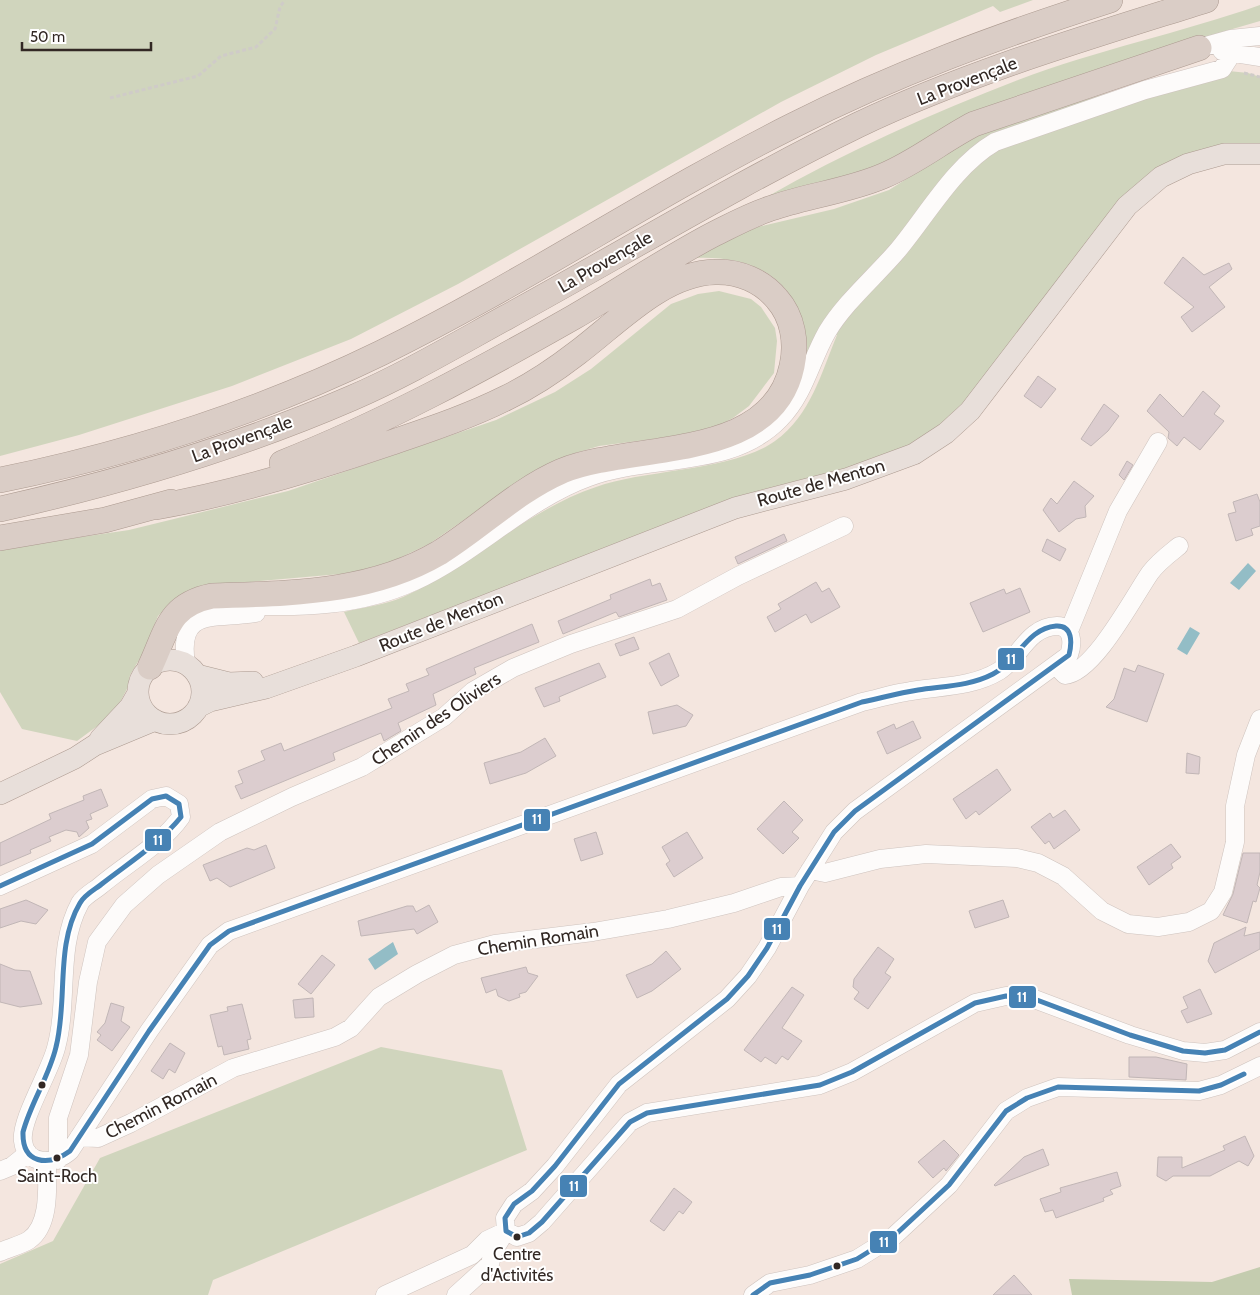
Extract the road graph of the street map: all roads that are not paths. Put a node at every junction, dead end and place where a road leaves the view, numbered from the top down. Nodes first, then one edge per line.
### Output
1 (1110, 0) edge
2 (1206, 0) edge
3 (1260, 36) edge
4 (1199, 48) junction
5 (1233, 52) junction
6 (1260, 57) edge
7 (1260, 154) edge
8 (1158, 442) dead end
9 (0, 480) edge
10 (156, 507) junction
11 (0, 509) edge
12 (844, 526) dead end
13 (0, 538) edge
14 (1179, 546) dead end
15 (185, 605) junction
16 (288, 608) junction
17 (1068, 631) junction
18 (1056, 666) junction
19 (150, 667) junction
20 (191, 670) junction
21 (282, 681) junction
22 (138, 694) junction
23 (198, 707) junction
24 (1260, 719) edge
25 (156, 720) junction
26 (95, 745) junction
27 (0, 794) edge
28 (810, 870) junction
29 (0, 886) edge
30 (800, 886) junction
31 (1260, 1032) edge
32 (1260, 1066) edge
33 (30, 1113) junction
34 (58, 1118) junction
35 (80, 1137) junction
36 (28, 1153) junction
37 (53, 1161) junction
38 (0, 1171) edge
39 (506, 1231) junction
40 (0, 1252) edge
41 (386, 1295) edge
42 (456, 1295) edge
43 (753, 1295) edge

1 - 9 highway, La Provençale
2 - 11 highway, La Provençale
3 - 4 street
4 - 5 street
4 - 10 highway
5 - 6 street
5 - 16 street
7 - 21 main road, Route de Menton
8 - 17 street
10 - 13 highway
10 - 15 highway
12 - 34 street, Chemin des Oliviers
14 - 18 street
15 - 16 street
15 - 19 highway
16 - 20 street
17 - 18 street
17 - 35 street
18 - 28 street
19 - 20 main road
19 - 22 main road
20 - 21 main road, Route de Menton
20 - 23 main road
21 - 23 main road, Route de Menton
22 - 25 main road
22 - 26 main road
23 - 25 main road
24 - 28 street
25 - 26 main road
26 - 27 main road
28 - 30 street
29 - 33 street
30 - 35 street, Chemin Romain
30 - 39 street
31 - 39 street
32 - 43 street
33 - 34 street
33 - 36 street
34 - 37 street, Chemin des Oliviers
35 - 37 street
36 - 37 street
36 - 38 street
37 - 40 street, Chemin des Oliviers
39 - 41 street
39 - 42 street

